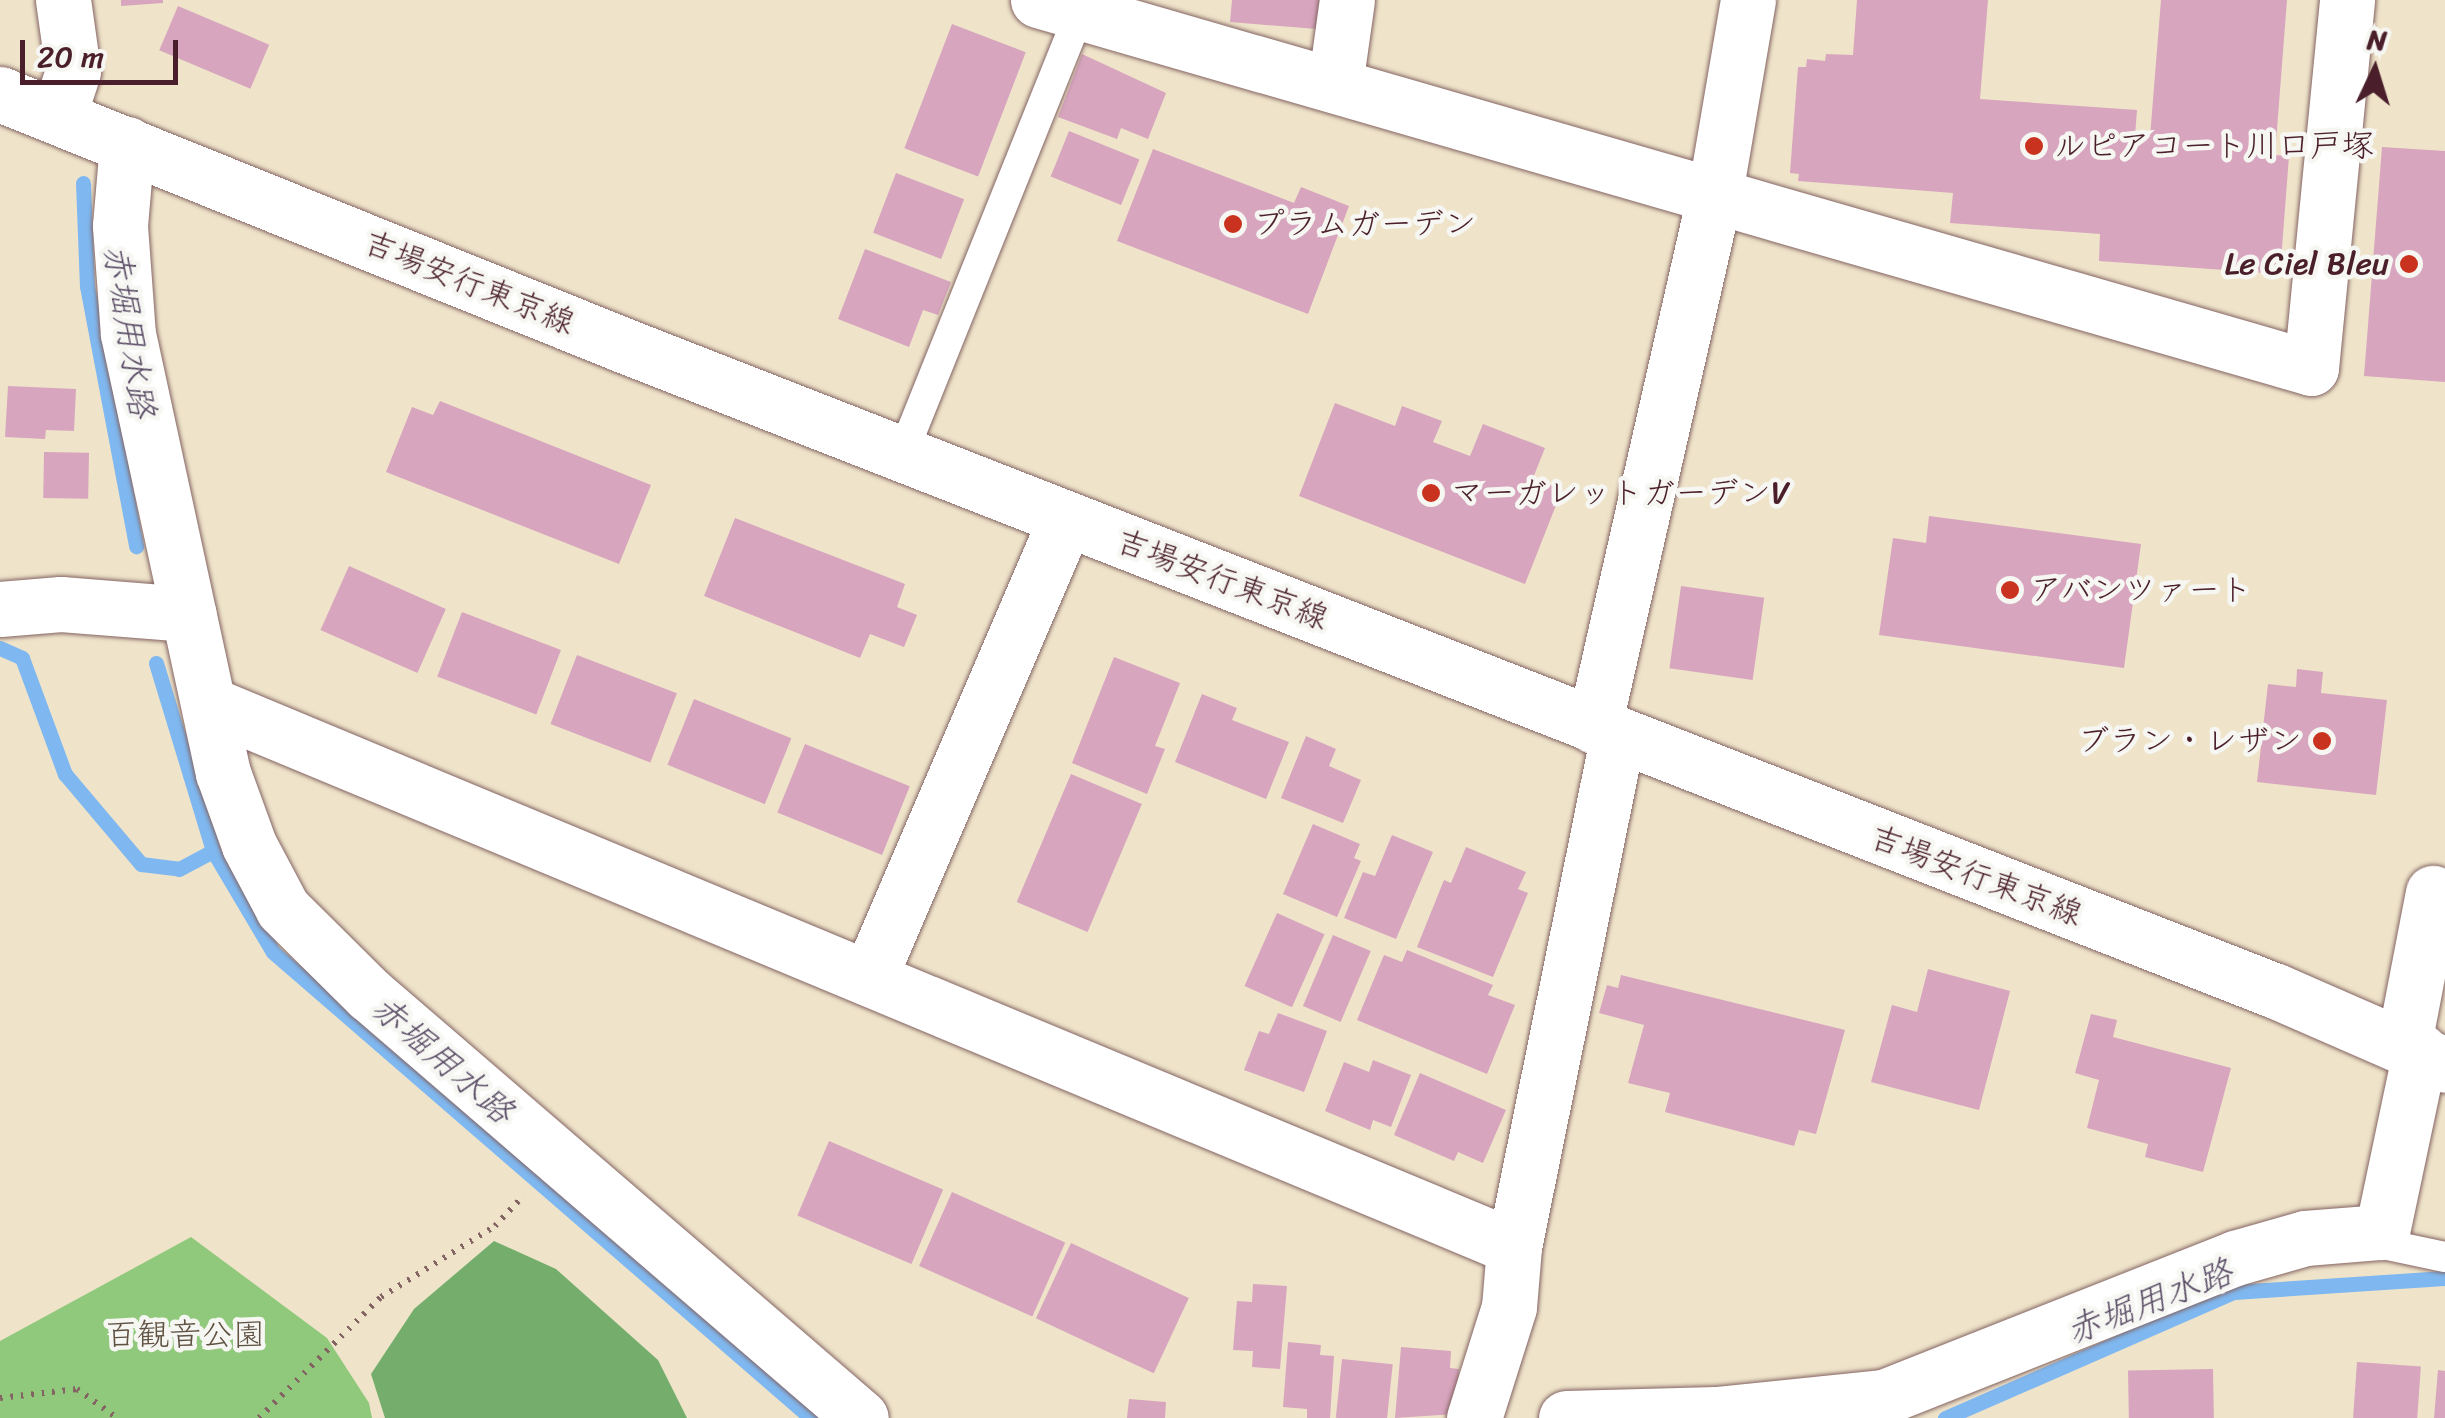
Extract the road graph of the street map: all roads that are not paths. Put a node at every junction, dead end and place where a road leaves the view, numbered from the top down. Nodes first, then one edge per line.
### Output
1 (64, 0) edge
2 (1347, 0) edge
3 (1748, 0) edge
4 (2347, 0) edge
5 (1059, 6) edge
6 (1335, 85) junction
7 (0, 94) edge
8 (58, 117) junction
9 (127, 144) junction
10 (1715, 193) junction
11 (902, 455) junction
12 (1066, 519) junction
13 (0, 609) edge
14 (190, 614) junction
15 (209, 704) junction
16 (1606, 730) junction
17 (2433, 893) dead end
18 (869, 978) junction
19 (2423, 1053) edge
20 (2382, 1232) junction
21 (1514, 1247) junction
22 (2445, 1257) edge
23 (861, 1418) edge
24 (1474, 1418) edge
25 (1566, 1418) edge

1 - 8 street
2 - 6 street
3 - 10 street
4 - 10 street
5 - 6 street
5 - 11 lane
6 - 10 street
7 - 8 street, 吉場安行東京線
8 - 9 street, 吉場安行東京線
9 - 11 street, 吉場安行東京線
9 - 14 street
10 - 16 street
11 - 12 street, 吉場安行東京線
12 - 16 street, 吉場安行東京線
12 - 18 street
13 - 14 street
14 - 15 street
15 - 18 street
15 - 23 street
16 - 19 street, 吉場安行東京線
16 - 21 street
17 - 19 street
18 - 21 street
19 - 20 street
20 - 22 lane
20 - 25 street
21 - 24 street

